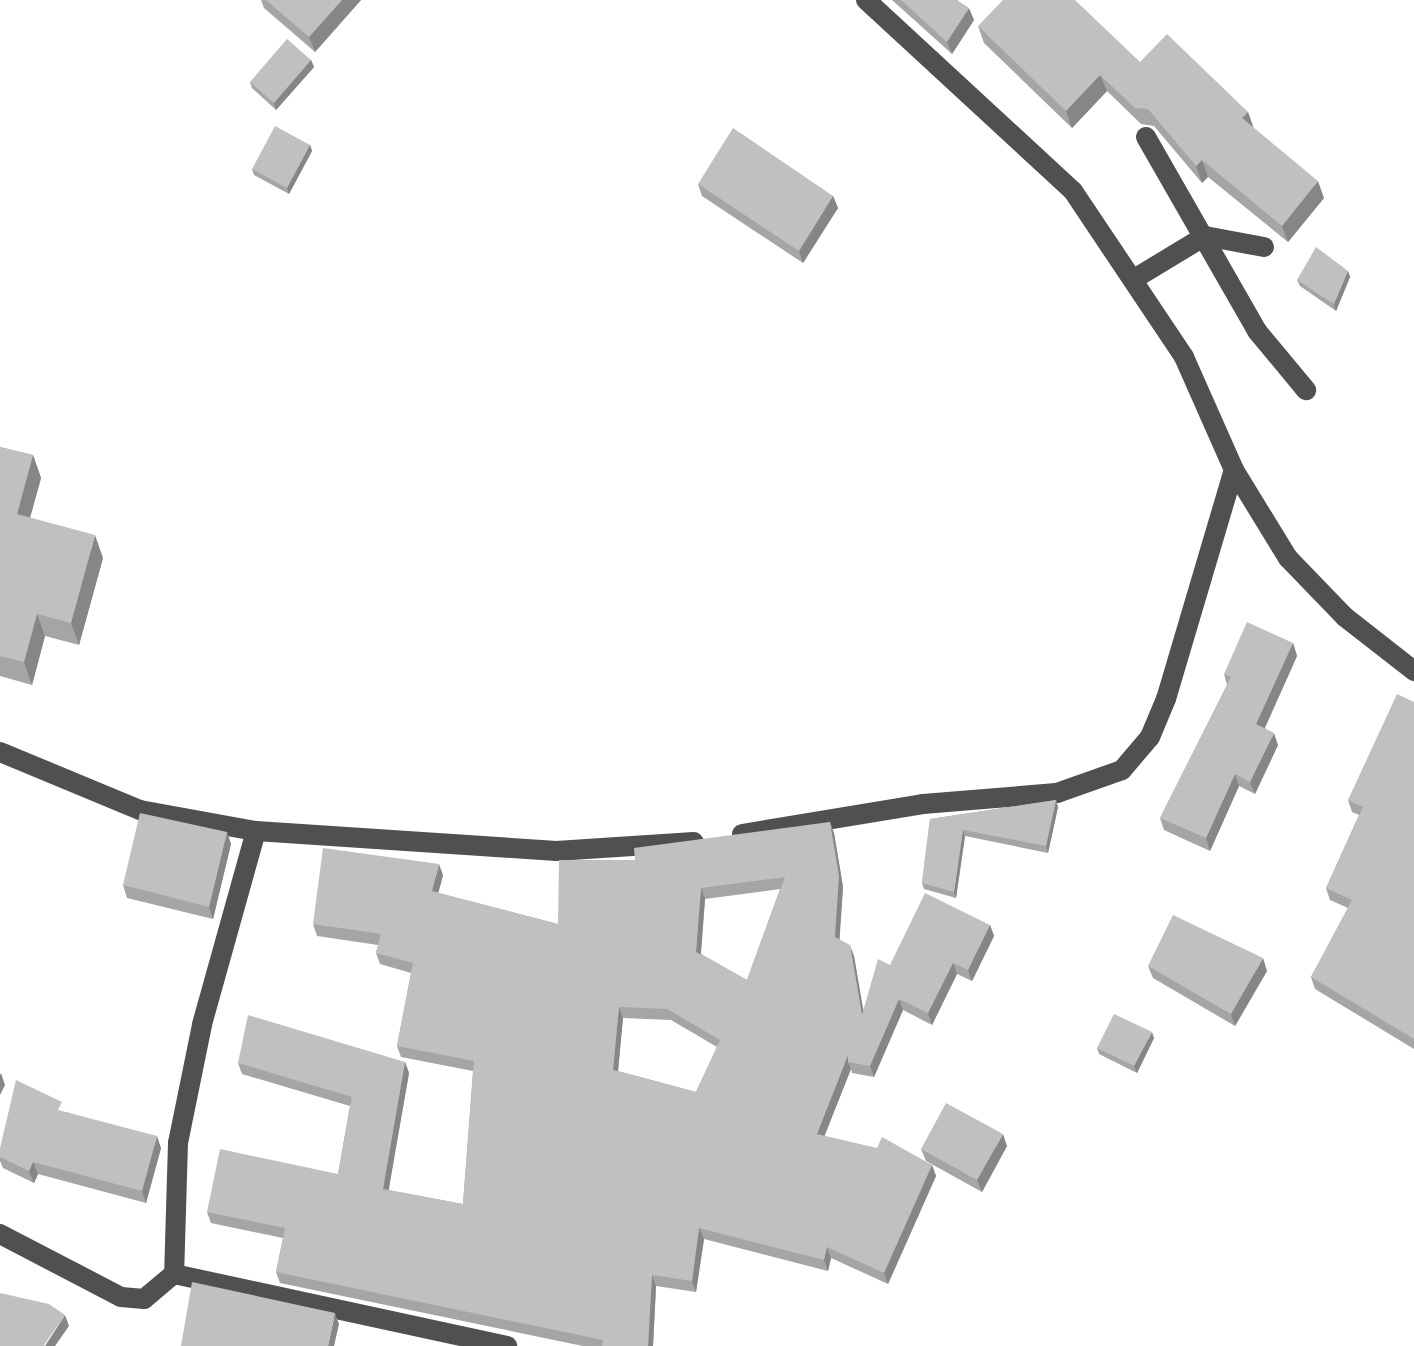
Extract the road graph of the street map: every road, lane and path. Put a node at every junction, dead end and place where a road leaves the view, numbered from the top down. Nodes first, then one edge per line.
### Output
1 (866, 0) edge
2 (1146, 137) edge
3 (1205, 236) junction
4 (1264, 247) dead end
5 (1134, 279) junction
6 (1306, 390) dead end
7 (1234, 470) junction
8 (1414, 670) edge
9 (0, 752) edge
10 (256, 831) junction
11 (0, 1234) edge
12 (174, 1274) junction
13 (507, 1346) edge

1 - 5 street
2 - 3 street
3 - 4 street
3 - 5 street
3 - 6 street
5 - 7 street
7 - 8 street
7 - 10 street
9 - 10 street
10 - 12 street
11 - 12 street
12 - 13 street

